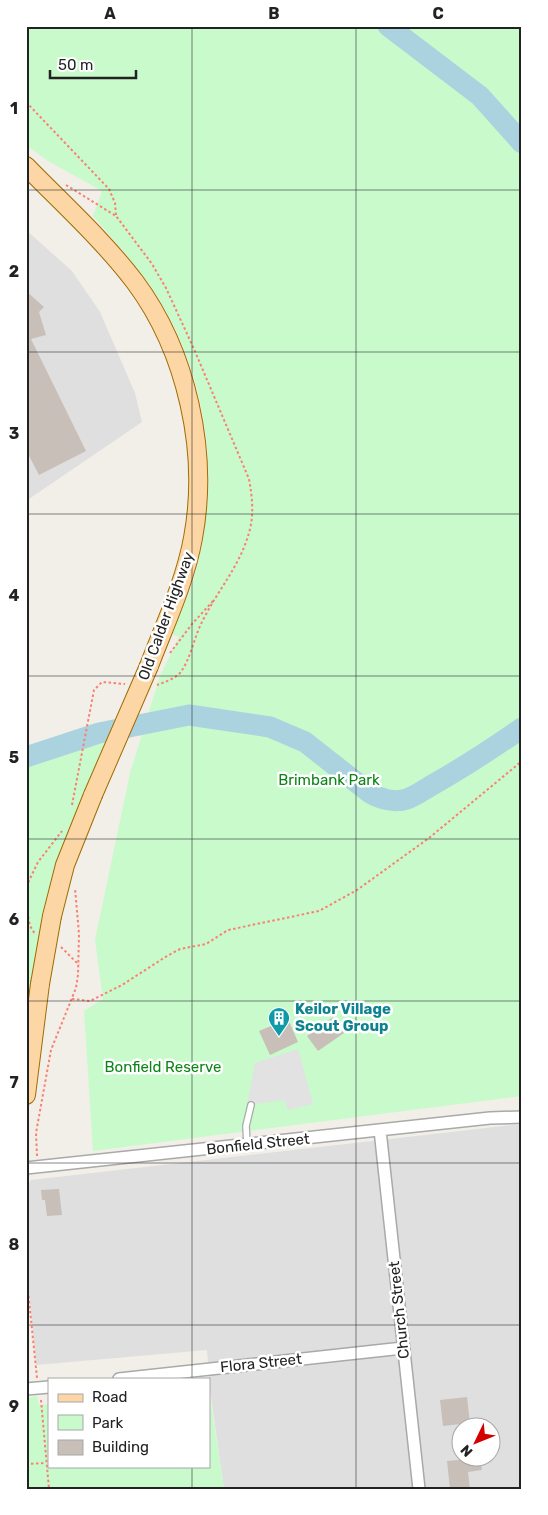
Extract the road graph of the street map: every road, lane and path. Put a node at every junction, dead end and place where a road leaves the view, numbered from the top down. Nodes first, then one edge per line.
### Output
1 (26, 102) edge
2 (26, 166) edge
3 (66, 185) dead end
4 (217, 598) dead end
5 (169, 655) dead end
6 (91, 695) dead end
7 (522, 761) edge
8 (71, 809) dead end
9 (63, 830) dead end
10 (26, 887) edge
11 (79, 934) dead end
12 (40, 984) junction
13 (72, 999) junction
14 (26, 1051) edge
15 (26, 1095) edge
16 (251, 1105) dead end
17 (522, 1110) edge
18 (522, 1117) edge
19 (490, 1118) junction
20 (380, 1130) junction
21 (247, 1145) junction
22 (32, 1168) edge
23 (26, 1271) edge
24 (403, 1348) junction
25 (129, 1378) edge
26 (44, 1387) edge
27 (26, 1389) edge
28 (46, 1463) junction
29 (26, 1464) edge
30 (49, 1489) edge
31 (419, 1489) edge

1 - 3 path
2 - 12 main road, Old Calder Highway, bridge
4 - 5 path
6 - 8 path
7 - 13 path
9 - 10 path
11 - 13 path
12 - 14 main road, Old Calder Highway
12 - 15 main road, Old Calder Highway
13 - 22 path
16 - 21 lane
17 - 19 street, Bonfield Street
18 - 19 street, Bonfield Street
19 - 20 street, Bonfield Street
20 - 21 street, Bonfield Street
20 - 24 street, Church Street
21 - 22 street, Bonfield Street
23 - 26 path
24 - 25 street, Flora Street
24 - 31 street, Church Street
26 - 27 street
26 - 28 path
28 - 29 path
28 - 30 path

